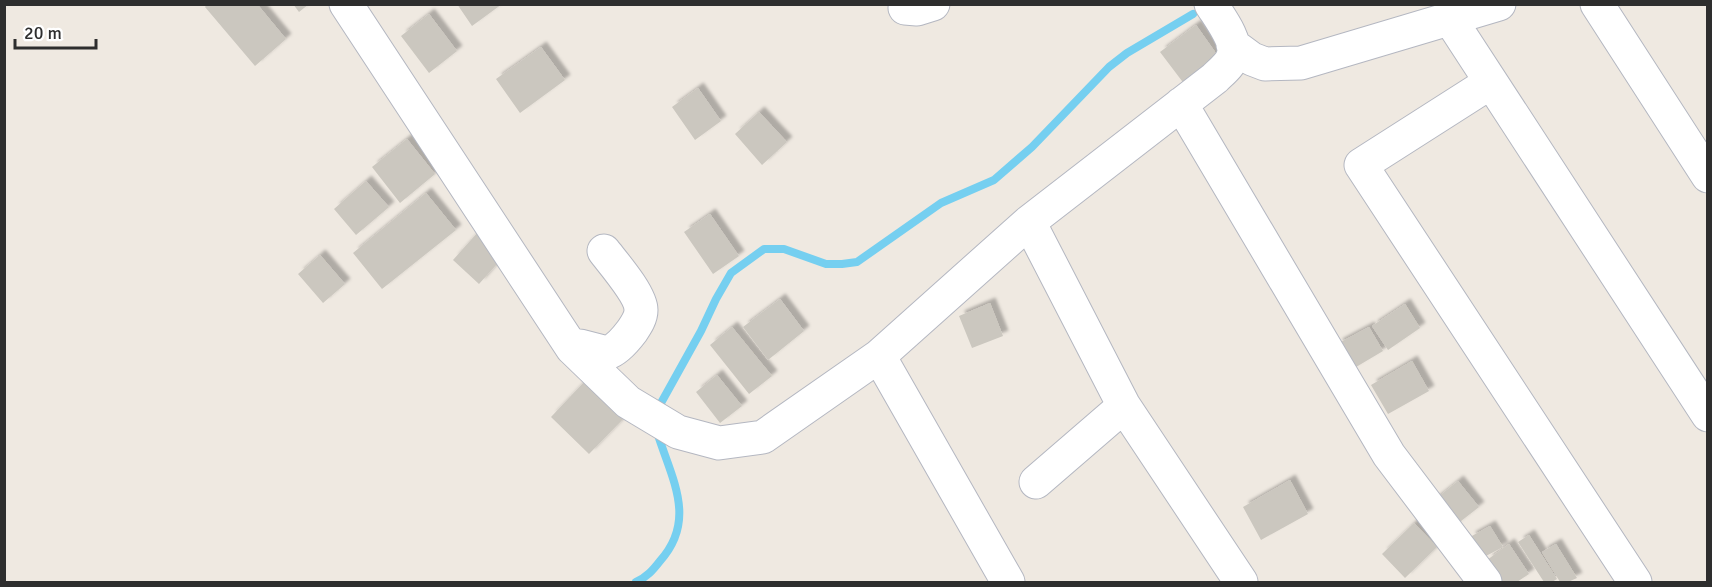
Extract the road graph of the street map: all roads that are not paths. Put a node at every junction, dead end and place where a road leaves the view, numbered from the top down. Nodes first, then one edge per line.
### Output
1 (346, 4) edge
2 (1212, 4) edge
3 (1499, 4) edge
4 (1597, 4) edge
5 (1450, 19) junction
6 (1233, 45) junction
7 (1491, 82) junction
8 (1181, 104) junction
9 (1707, 176) edge
10 (1029, 222) junction
11 (604, 251) dead end
12 (572, 348) junction
13 (879, 356) junction
14 (1124, 406) junction
15 (1707, 415) edge
16 (1036, 482) dead end
17 (1008, 582) edge
18 (1241, 582) edge
19 (1485, 582) edge
20 (1635, 582) edge

1 - 12 street
2 - 6 street
3 - 5 street
4 - 9 street
5 - 6 street
5 - 7 street
6 - 8 street
7 - 15 street
7 - 20 street
8 - 10 street
8 - 19 street
10 - 13 street
10 - 14 street
11 - 12 street
12 - 13 street
13 - 17 street
14 - 16 street
14 - 18 street

